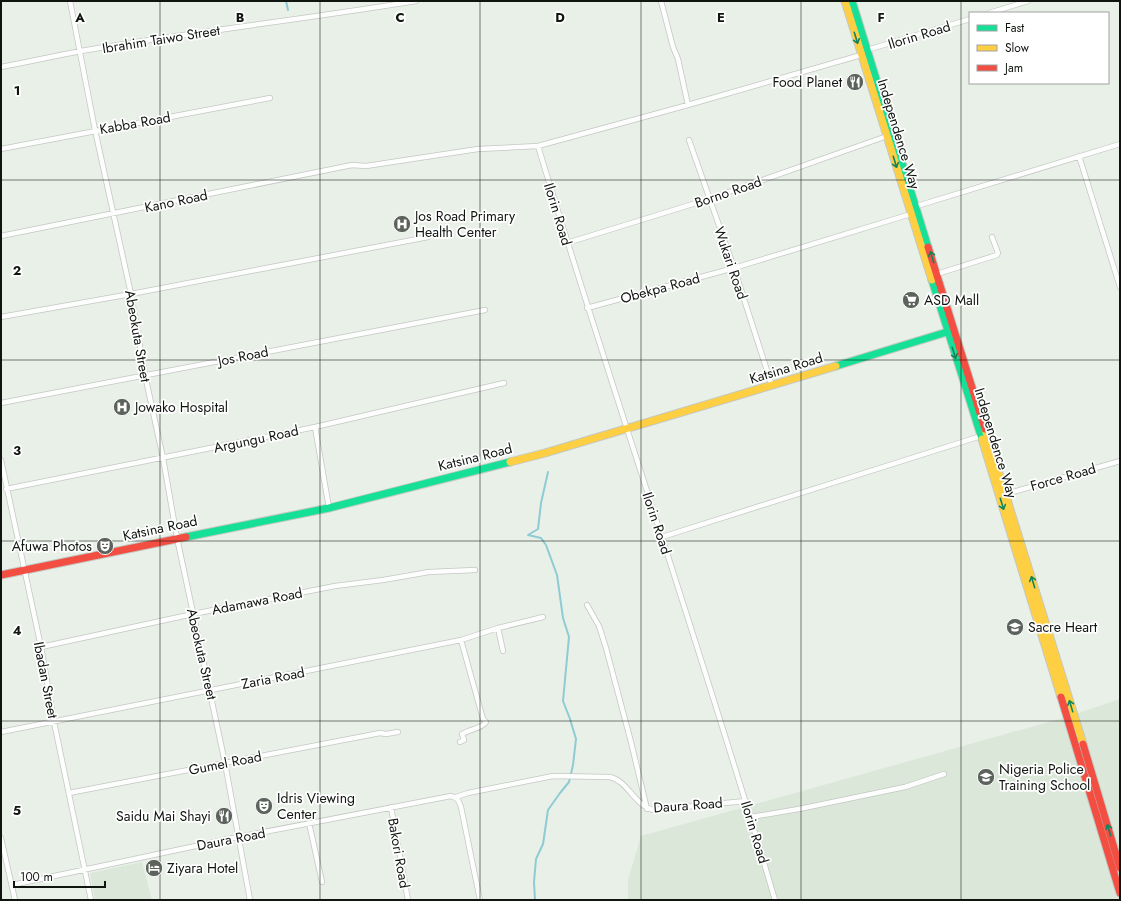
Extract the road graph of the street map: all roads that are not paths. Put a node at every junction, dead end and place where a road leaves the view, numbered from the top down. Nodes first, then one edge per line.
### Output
1 (70, 1) edge
2 (416, 1) edge
3 (661, 1) edge
4 (845, 1) edge
5 (852, 1) edge
6 (1028, 1) edge
7 (992, 12) edge
8 (969, 19) edge
9 (80, 51) junction
10 (864, 53) junction
11 (1, 68) edge
12 (270, 98) dead end
13 (688, 105) junction
14 (95, 130) junction
15 (887, 136) junction
16 (689, 140) dead end
17 (1120, 144) edge
18 (538, 146) junction
19 (1, 149) edge
20 (1079, 156) junction
21 (709, 199) junction
22 (916, 206) junction
23 (113, 214) junction
24 (911, 214) junction
25 (1, 236) edge
26 (428, 237) dead end
27 (992, 237) dead end
28 (567, 243) junction
29 (734, 268) junction
30 (937, 274) junction
31 (1120, 287) edge
32 (131, 294) junction
33 (587, 308) junction
34 (485, 310) dead end
35 (1, 317) edge
36 (948, 332) junction
37 (145, 375) junction
38 (504, 382) dead end
39 (772, 386) junction
40 (1, 403) edge
41 (315, 427) junction
42 (627, 429) junction
43 (981, 436) junction
44 (163, 458) junction
45 (1, 460) edge
46 (1120, 461) edge
47 (6, 489) junction
48 (1006, 494) junction
49 (329, 508) junction
50 (662, 537) junction
51 (177, 538) junction
52 (23, 570) junction
53 (475, 570) dead end
54 (1, 575) edge
55 (587, 605) dead end
56 (193, 614) junction
57 (543, 617) dead end
58 (498, 628) junction
59 (460, 640) junction
60 (41, 647) junction
61 (503, 651) dead end
62 (210, 691) junction
63 (54, 722) junction
64 (1, 732) edge
65 (398, 732) dead end
66 (460, 742) dead end
67 (225, 763) junction
68 (944, 774) dead end
69 (69, 793) junction
70 (453, 797) junction
71 (746, 801) junction
72 (391, 807) junction
73 (648, 809) junction
74 (751, 817) junction
75 (310, 823) junction
76 (238, 837) junction
77 (1, 838) edge
78 (1120, 868) edge
79 (85, 869) junction
80 (322, 882) dead end
81 (12, 885) junction
82 (1120, 893) edge
83 (15, 900) edge
84 (91, 900) edge
85 (250, 900) edge
86 (408, 900) edge
87 (480, 900) edge
88 (775, 900) edge

1 - 9 street, Abeokuta Street
2 - 9 street, Ibrahim Taiwo Street
3 - 13 street
4 -> 10 main road, Independence Way
5 - 10 main road, Independence Way
6 - 7 street
8 - 10 street, Ilorin Road
9 - 11 street, Ibrahim Taiwo Street
9 - 14 street, Abeokuta Street
10 - 13 street, Ilorin Road
10 - 15 main road, Independence Way
10 - 22 main road, Independence Way
12 - 14 street, Kabba Road
13 - 18 street, Ilorin Road
14 - 19 street, Kabba Road
14 - 23 street, Abeokuta Street
15 - 21 street, Borno Road
15 -> 24 main road, Independence Way
16 - 21 street, Wukari Road
17 - 20 street
18 - 23 street, Kano Road
18 - 28 street, Ilorin Road
20 - 22 street
20 - 31 street
21 - 28 street, Borno Road
21 - 29 street, Wukari Road
30 -> 22 main road, Independence Way
23 - 25 street, Kano Road
23 - 32 street, Abeokuta Street
24 - 29 street, Obekpa Road
24 - 36 main road, Independence Way
26 - 32 street
27 - 30 street
28 - 33 street, Ilorin Road
29 - 33 street, Obekpa Road
29 - 39 street, Wukari Road
30 - 48 main road, Independence Way
32 - 35 street
32 - 37 street, Abeokuta Street
33 - 42 street, Ilorin Road
34 - 37 street, Jos Road
36 - 39 main road, Katsina Road
36 -> 43 main road, Independence Way
37 - 40 street, Jos Road
37 - 44 street, Abeokuta Street
38 - 41 street, Argungu Road
39 - 42 main road, Katsina Road
41 - 44 street, Argungu Road
41 - 49 street
42 - 49 main road, Katsina Road
42 - 50 street, Ilorin Road
43 - 50 street
43 -> 82 main road, Independence Way
44 - 47 street, Argungu Road
44 - 51 street, Abeokuta Street
45 - 47 street, Ibadan Street
46 - 48 street, Force Road
47 - 52 street, Ibadan Street
78 -> 48 main road, Independence Way
49 - 51 main road, Katsina Road
50 - 71 street, Ilorin Road
51 - 52 main road, Katsina Road
51 - 56 street, Abeokuta Street
52 - 54 main road, Katsina Road
52 - 60 street, Ibadan Street
53 - 56 street, Adamawa Road
55 - 73 street
56 - 60 street, Adamawa Road
56 - 62 street, Abeokuta Street
57 - 58 street, Zaria Road
58 - 59 street, Zaria Road
58 - 61 street
59 - 62 street, Zaria Road
59 - 66 street
60 - 63 street, Ibadan Street
62 - 63 street, Zaria Road
62 - 67 street, Abeokuta Street
63 - 64 street, Zaria Road
63 - 69 street, Ibadan Street
65 - 67 street, Gumel Road
67 - 69 street, Gumel Road
67 - 76 street, Abeokuta Street
68 - 74 street
69 - 79 street, Ibadan Street
70 - 72 street, Daura Road
70 - 73 street, Daura Road
70 - 87 street
71 - 73 street, Daura Road
71 - 74 street, Ilorin Road
72 - 75 street, Daura Road
72 - 86 street, Bakori Road
74 - 88 street, Ilorin Road
75 - 76 street, Daura Road
75 - 80 street
76 - 79 street, Daura Road
76 - 85 street, Abeokuta Street
77 - 81 street
79 - 81 street, Daura Road
79 - 84 street, Ibadan Street
81 - 83 street

